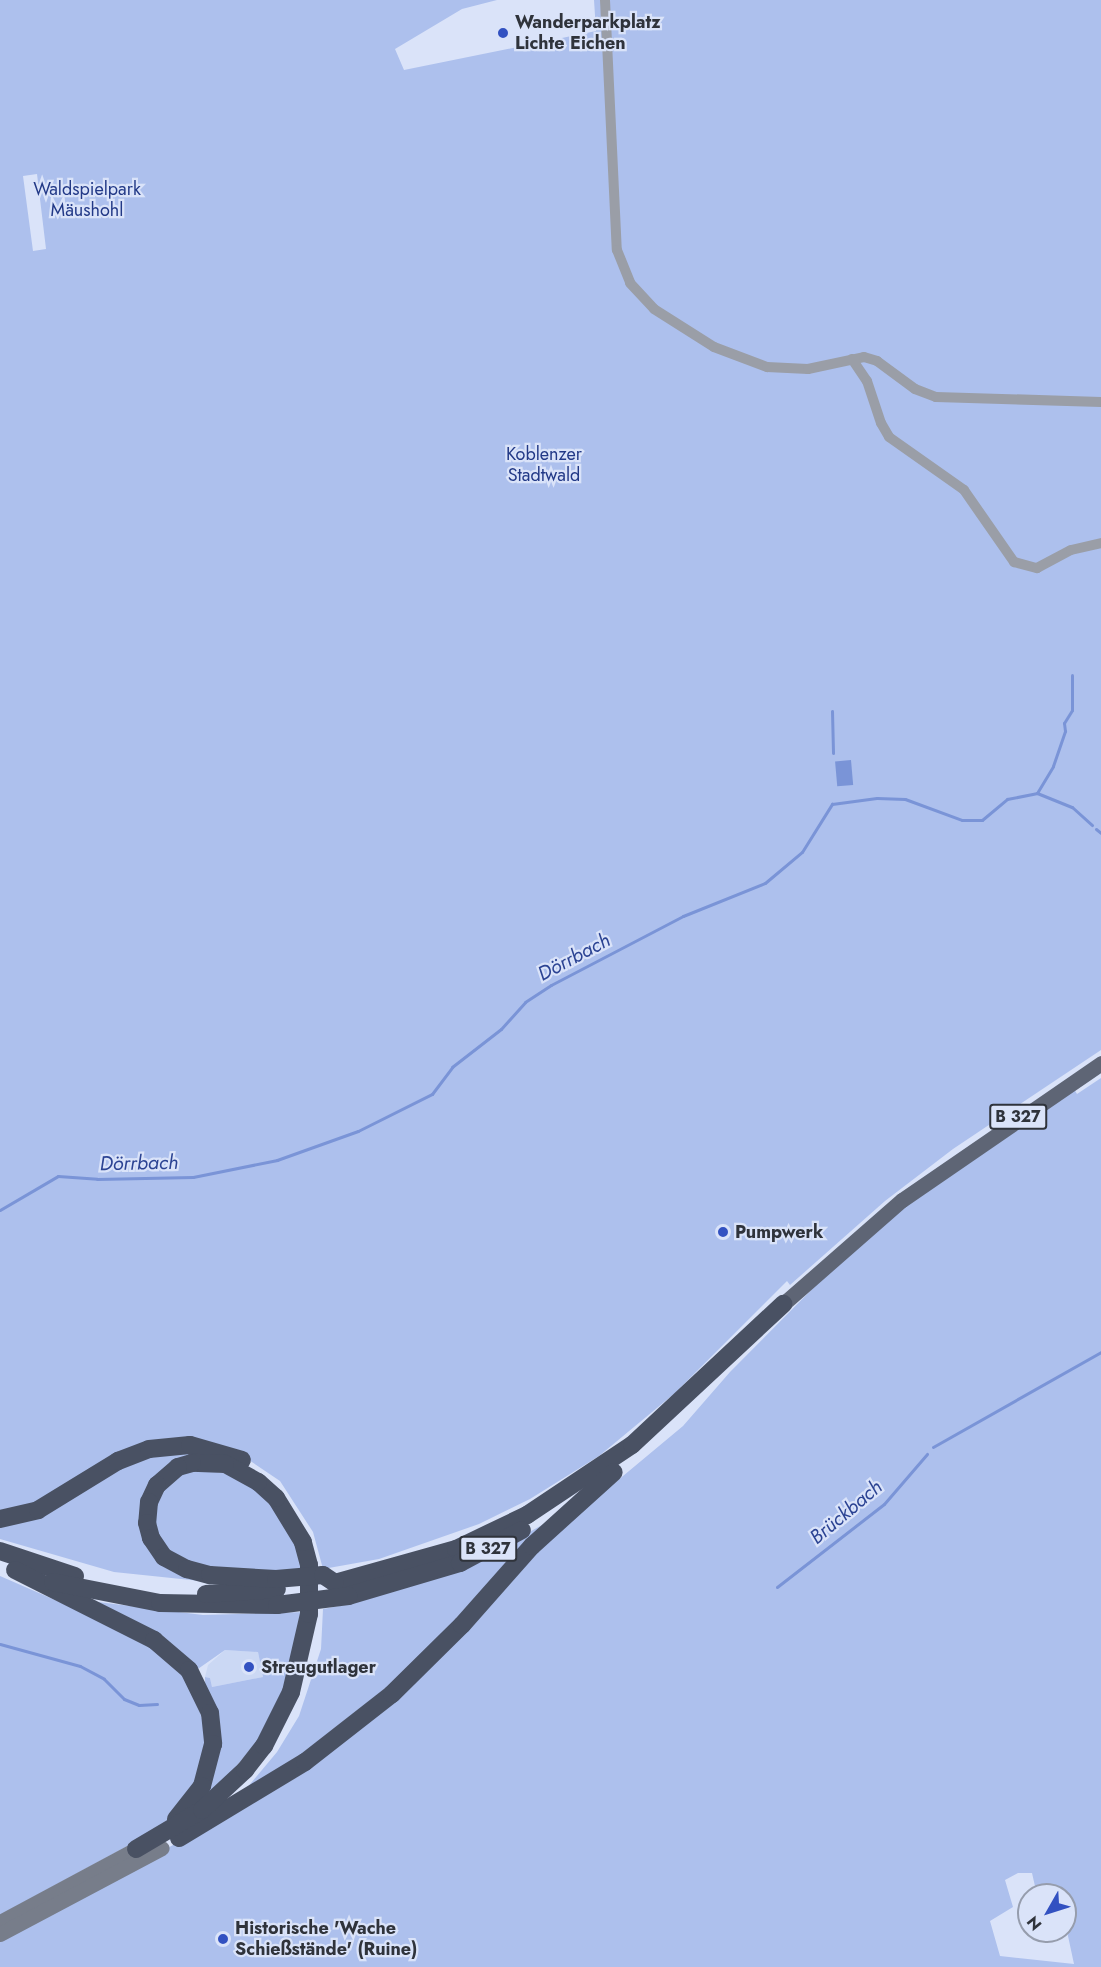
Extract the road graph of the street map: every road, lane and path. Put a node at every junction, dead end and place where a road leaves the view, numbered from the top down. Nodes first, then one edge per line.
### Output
1 (605, 0) edge
2 (852, 358) junction
3 (1101, 402) edge
4 (1101, 543) edge
5 (1101, 1063) edge
6 (783, 1304) junction
7 (614, 1472) junction
8 (0, 1519) edge
9 (0, 1551) edge
10 (8, 1567) edge
11 (343, 1586) junction
12 (277, 1591) junction
13 (162, 1848) junction
14 (136, 1849) junction
15 (0, 1922) edge
16 (0, 1935) edge

1 - 2 street
2 - 3 street
2 - 4 street
5 - 6 main road, B 327
6 - 7 highway, B 327
6 - 11 highway, B 327
7 - 11 highway, B 327
7 - 13 highway
8 - 13 highway
9 - 12 highway, B 327
10 - 12 highway, B 327
10 - 14 highway
11 - 12 highway, B 327
12 - 14 highway
13 - 16 street
14 - 15 street

